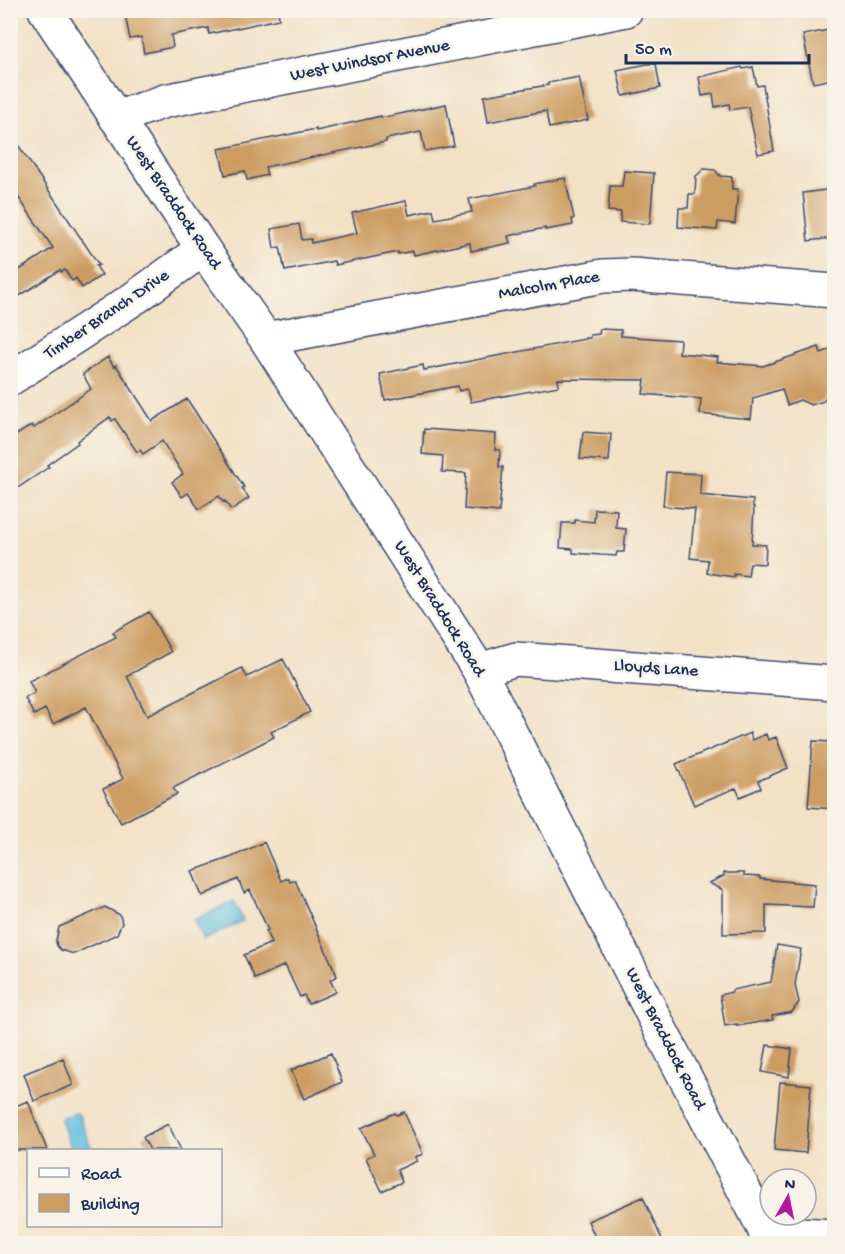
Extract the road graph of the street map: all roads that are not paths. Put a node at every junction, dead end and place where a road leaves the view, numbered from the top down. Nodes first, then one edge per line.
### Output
1 (45, 10) edge
2 (626, 10) edge
3 (116, 118) junction
4 (203, 249) junction
5 (834, 291) edge
6 (266, 339) junction
7 (10, 379) edge
8 (479, 669) junction
9 (834, 683) edge
10 (834, 1236) edge
11 (768, 1238) edge

1 - 3 street, West Braddock Road
2 - 3 street, West Windsor Avenue
3 - 4 street, West Braddock Road
4 - 6 street, West Braddock Road
4 - 7 street, Timber Branch Drive
5 - 6 street, Malcolm Place
6 - 8 street, West Braddock Road
8 - 9 street, Lloyds Lane
8 - 11 street, West Braddock Road
10 - 11 street

